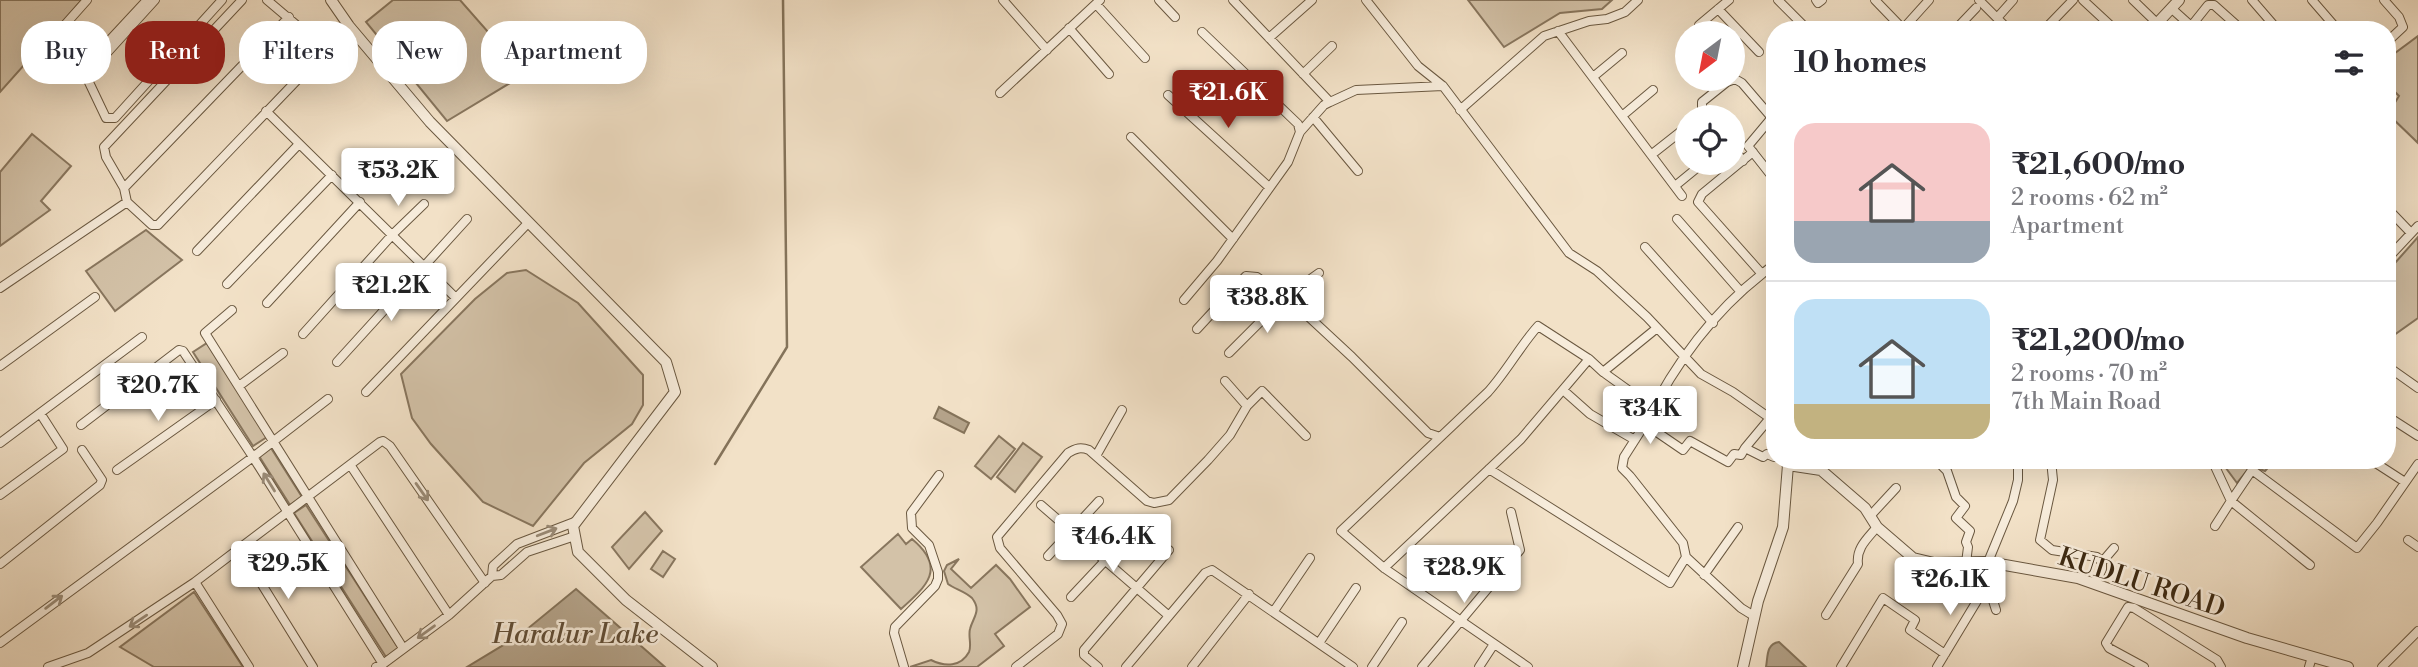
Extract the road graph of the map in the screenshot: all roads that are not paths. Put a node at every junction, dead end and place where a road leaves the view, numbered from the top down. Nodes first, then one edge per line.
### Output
1 (87, 0) edge
2 (147, 0) edge
3 (155, 0) edge
4 (222, 0) edge
5 (242, 0) edge
6 (267, 0) edge
7 (331, 0) edge
8 (1003, 0) edge
9 (1159, 0) edge
10 (1312, 0) edge
11 (1366, 0) edge
12 (1638, 0) edge
13 (1729, 0) edge
14 (1778, 0) edge
15 (1816, 0) edge
16 (1822, 0) edge
17 (1875, 0) edge
18 (1929, 0) edge
19 (2013, 0) edge
20 (2073, 0) edge
21 (2083, 0) edge
22 (2133, 0) edge
23 (2179, 0) edge
24 (2252, 0) edge
25 (2312, 0) edge
26 (2384, 0) edge
27 (1098, 2) edge
28 (1239, 2) edge
29 (1978, 4) edge
30 (2171, 8) junction
31 (1718, 9) junction
32 (289, 17) junction
33 (1175, 17) dead end
34 (1997, 18) junction
35 (293, 21) edge
36 (346, 21) edge
37 (1703, 21) edge
38 (1799, 21) edge
39 (1895, 21) edge
40 (1910, 21) edge
41 (1963, 21) edge
42 (2000, 21) edge
43 (2053, 21) edge
44 (2106, 21) edge
45 (2151, 21) edge
46 (2162, 21) edge
47 (2183, 21) edge
48 (2195, 21) edge
49 (2232, 21) edge
50 (2270, 21) edge
51 (2330, 21) edge
52 (1069, 28) junction
53 (1558, 31) junction
54 (1202, 32) dead end
55 (2396, 34) edge
56 (358, 37) edge
57 (1269, 38) junction
58 (1332, 46) dead end
59 (1047, 50) junction
60 (1759, 52) dead end
61 (1622, 53) dead end
62 (1144, 58) dead end
63 (1109, 74) dead end
64 (1303, 74) junction
65 (1593, 77) junction
66 (293, 84) edge
67 (1443, 86) junction
68 (1653, 89) dead end
69 (1000, 93) dead end
70 (1168, 95) dead end
71 (1329, 102) junction
72 (1702, 105) edge
73 (1766, 109) edge
74 (1460, 110) junction
75 (266, 111) junction
76 (1622, 116) junction
77 (1313, 117) junction
78 (1766, 124) edge
79 (1300, 132) junction
80 (1675, 136) edge
81 (1131, 137) dead end
82 (299, 144) junction
83 (1753, 152) junction
84 (1651, 155) junction
85 (1745, 159) edge
86 (1766, 169) edge
87 (1358, 171) dead end
88 (332, 175) junction
89 (1688, 175) edge
90 (1726, 175) edge
91 (1675, 186) junction
92 (1269, 187) junction
93 (124, 188) junction
94 (1682, 196) dead end
95 (127, 202) junction
96 (360, 202) junction
97 (424, 204) dead end
98 (2396, 215) edge
99 (467, 219) dead end
100 (1676, 219) dead end
101 (528, 223) junction
102 (2415, 230) edge
103 (393, 234) junction
104 (1233, 239) junction
105 (1645, 247) dead end
106 (2396, 250) edge
107 (197, 251) dead end
108 (424, 265) junction
109 (1766, 271) edge
110 (1319, 273) dead end
111 (1762, 274) junction
112 (227, 284) dead end
113 (0, 288) edge
114 (1741, 292) junction
115 (95, 297) dead end
116 (1285, 297) junction
117 (456, 298) junction
118 (1184, 300) dead end
119 (268, 303) dead end
120 (232, 310) dead end
121 (1713, 323) junction
122 (1657, 328) junction
123 (1197, 329) dead end
124 (303, 334) dead end
125 (142, 337) dead end
126 (283, 353) dead end
127 (1229, 353) dead end
128 (1683, 356) junction
129 (1589, 359) junction
130 (337, 362) dead end
131 (0, 366) edge
132 (1603, 372) junction
133 (2396, 372) edge
134 (1225, 381) dead end
135 (239, 386) junction
136 (2418, 388) edge
137 (1563, 390) junction
138 (366, 392) dead end
139 (328, 399) dead end
140 (216, 400) junction
141 (1642, 400) dead end
142 (1247, 406) junction
143 (1122, 410) dead end
144 (40, 413) junction
145 (1766, 416) edge
146 (2396, 422) edge
147 (1645, 424) junction
148 (81, 425) dead end
149 (1766, 426) edge
150 (1306, 436) dead end
151 (2418, 436) edge
152 (1440, 438) junction
153 (273, 440) junction
154 (1634, 440) junction
155 (0, 443) edge
156 (1745, 448) junction
157 (82, 450) dead end
158 (1766, 455) edge
159 (1096, 456) junction
160 (253, 457) junction
161 (2418, 464) edge
162 (351, 466) junction
163 (1489, 469) junction
164 (1785, 469) edge
165 (1820, 469) edge
166 (1945, 469) edge
167 (2018, 469) edge
168 (2052, 469) edge
169 (2216, 469) edge
170 (2385, 469) edge
171 (117, 470) dead end
172 (939, 475) dead end
173 (2406, 482) junction
174 (1896, 488) dead end
175 (0, 495) edge
176 (307, 496) junction
177 (1099, 501) dead end
178 (2231, 501) junction
179 (1041, 505) dead end
180 (1511, 512) dead end
181 (288, 513) junction
182 (1871, 515) junction
183 (577, 521) junction
184 (2215, 526) dead end
185 (1738, 527) dead end
186 (1877, 527) junction
187 (1071, 531) junction
188 (1133, 531) dead end
189 (575, 536) junction
190 (2408, 540) dead end
191 (2418, 547) edge
192 (2114, 548) dead end
193 (240, 549) junction
194 (1169, 550) dead end
195 (1048, 556) dead end
196 (1686, 557) junction
197 (1310, 558) dead end
198 (1105, 561) junction
199 (1929, 562) junction
200 (1988, 562) junction
201 (2102, 562) junction
202 (1966, 563) junction
203 (0, 564) edge
204 (2310, 565) dead end
205 (1384, 568) junction
206 (1704, 575) junction
207 (489, 579) junction
208 (1916, 580) dead end
209 (1989, 581) junction
210 (195, 582) junction
211 (2095, 584) junction
212 (1137, 588) junction
213 (1356, 588) dead end
214 (1249, 594) junction
215 (1071, 597) dead end
216 (2136, 604) junction
217 (1996, 610) dead end
218 (1274, 611) junction
219 (449, 615) junction
220 (1826, 615) dead end
221 (1169, 616) junction
222 (1754, 616) junction
223 (1461, 621) junction
224 (1402, 622) dead end
225 (2418, 631) edge
226 (0, 643) edge
227 (1319, 643) junction
228 (1494, 644) junction
229 (403, 648) junction
230 (1945, 654) junction
231 (2310, 662) edge
232 (379, 666) edge
233 (48, 667) edge
234 (249, 667) edge
235 (313, 667) edge
236 (712, 667) edge
237 (904, 667) edge
238 (1016, 667) edge
239 (1098, 667) edge
240 (1126, 667) edge
241 (1192, 667) edge
242 (1353, 667) edge
243 (1372, 667) edge
244 (1422, 667) edge
245 (1479, 667) edge
246 (1528, 667) edge
247 (1744, 667) edge
248 (1841, 667) edge
249 (1937, 667) edge
250 (2144, 667) edge
251 (2221, 667) edge
252 (2348, 667) edge
253 (2382, 667) edge

1 - 2 street
3 - 4 street
5 - 93 street
6 - 32 street
7 - 36 street
8 - 59 street
9 - 33 street
10 - 57 street
11 - 67 street
12 - 53 street
13 - 31 street
14 - 38 street
15 - 16 street
17 - 39 street
18 - 40 street
19 - 34 street
20 - 43 street
21 - 44 street
22 - 45 street
23 - 30 street
24 - 50 street
25 - 51 street
26 - 55 street
27 - 52 street
27 - 62 street
28 - 57 street
29 - 34 street
29 - 41 street
30 - 46 street
30 - 47 street
31 - 37 street
31 - 60 street
32 - 35 street
32 - 93 street
34 - 42 street
48 - 49 street
52 - 59 street
52 - 63 street
53 - 65 street
53 - 74 street
54 - 79 street
56 - 101 street
57 - 64 street
58 - 64 street
59 - 69 street
61 - 65 street
64 - 71 street
65 - 76 street
66 - 75 street
67 - 71 street
67 - 74 street
68 - 76 street
70 - 92 street
71 - 77 street
72 - 73 street
74 - 122 street
75 - 82 street
75 - 95 street
76 - 84 street
77 - 79 street
77 - 87 street
78 - 83 street
79 - 92 street
80 - 84 street
81 - 104 street
82 - 88 street
82 - 107 street
83 - 85 street
83 - 86 street
84 - 91 street
88 - 96 street
88 - 112 street
89 - 91 street
90 - 111 street
91 - 94 street
92 - 104 street
93 - 95 street
95 - 113 street
96 - 103 street
96 - 119 street
97 - 103 street
98 - 102 street
99 - 108 street
100 - 114 street
101 - 117 street
101 - 183 street
102 - 106 street
103 - 108 street
103 - 124 street
104 - 118 street
105 - 121 street
108 - 117 street
108 - 130 street
109 - 111 street
110 - 116 street
111 - 114 street
114 - 121 street
115 - 131 street
116 - 123 street
116 - 127 street
116 - 152 street
117 - 138 street
120 - 135 street
121 - 128 street
122 - 128 street
122 - 132 street
125 - 144 street
126 - 135 street
128 - 145 street
128 - 147 street
129 - 132 street
129 - 137 street
129 - 152 street
132 - 141 street
133 - 136 street
134 - 142 street
135 - 153 street
137 - 154 street
137 - 163 street
139 - 153 street
140 - 148 street
140 - 160 street
140 - 171 street
142 - 150 street
142 - 159 street
143 - 159 street
144 - 155 street
144 - 175 street
146 - 151 street
147 - 154 street
147 - 156 street
149 - 156 street
152 - 205 street
153 - 160 street
153 - 176 street
154 - 196 street
156 - 158 street
157 - 203 street
159 - 238 street
181 -> 160 street
226 -> 160 street
161 - 173 street
162 - 176 street
162 -> 207 street
162 - 219 street
163 - 196 street
163 - 205 street
164 - 222 street
165 - 182 street, KUDLU ROAD
166 - 202 street
167 - 200 street
168 - 201 street
169 - 178 street
170 - 173 street
172 - 237 street
173 - 178 street
174 - 182 street
176 - 181 street
176 - 229 street
177 - 187 street
178 - 184 street
178 - 204 street
179 - 187 street
180 - 223 street
181 - 193 street
181 - 232 street
182 - 186 street, KUDLU ROAD
183 - 189 street
207 -> 183 street
185 - 206 street
186 - 199 street, KUDLU ROAD
186 - 220 street
187 - 195 street
187 - 198 street
188 - 198 street
189 - 207 street
189 - 236 street
190 - 191 street
192 - 201 street
193 - 210 street
193 - 235 street
194 - 212 street
196 - 206 street
197 - 218 street
198 - 212 street
198 - 215 street
199 - 202 street, KUDLU ROAD
199 - 208 street
200 - 202 street, KUDLU ROAD
200 - 209 street
200 - 211 street, KUDLU ROAD
201 - 211 street
205 - 223 street
206 - 222 street
207 - 219 street
209 - 217 street
209 - 230 street
210 -> 233 street
210 - 234 street
211 - 216 street, KUDLU ROAD
212 - 221 street
212 - 239 street
213 - 227 street
214 - 218 street
214 - 221 street
214 - 241 street
216 - 231 street, KUDLU ROAD
216 - 250 street
216 - 251 street
218 - 227 street
219 -> 229 street
221 - 240 street
222 - 247 street
223 - 228 street
223 - 244 street
224 - 243 street
225 - 253 street
227 - 242 street
228 - 245 street
228 - 246 street
229 - 232 street
230 - 248 street
230 - 249 street
231 - 252 street, KUDLU ROAD

